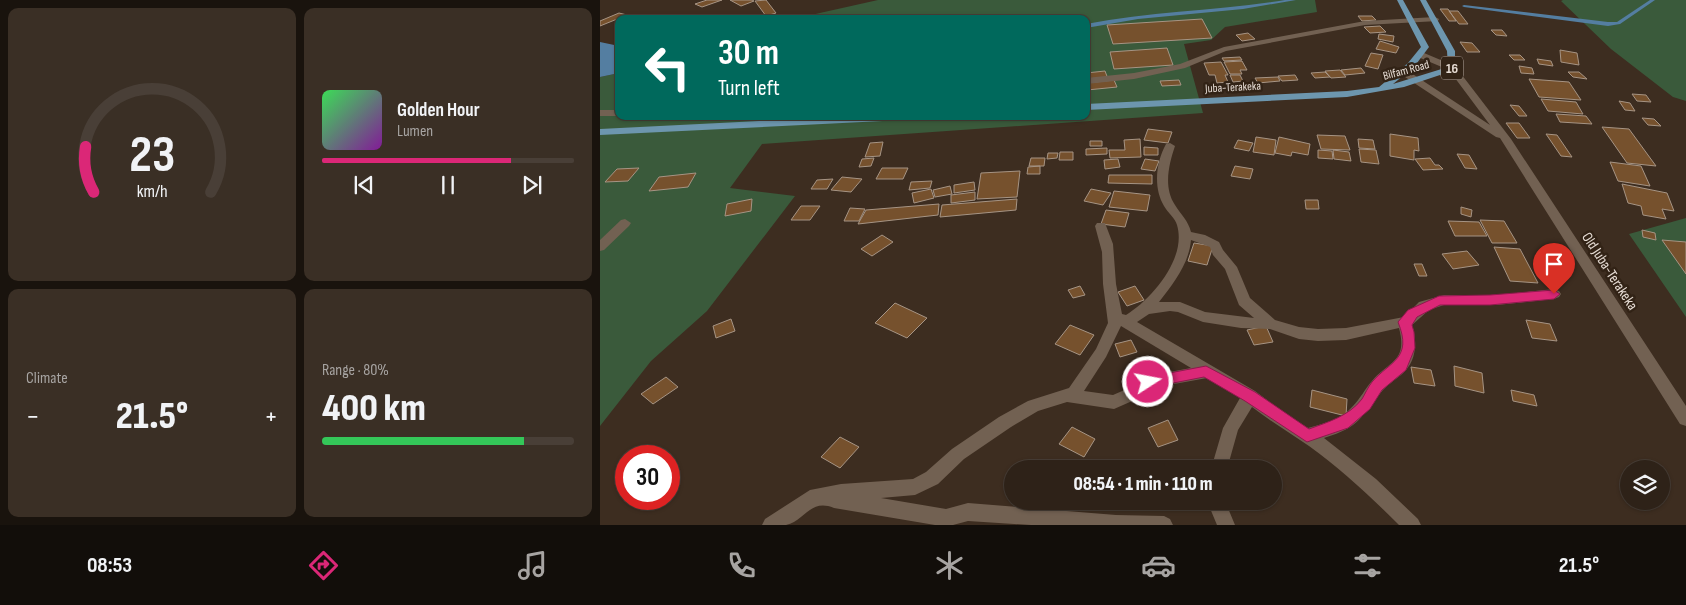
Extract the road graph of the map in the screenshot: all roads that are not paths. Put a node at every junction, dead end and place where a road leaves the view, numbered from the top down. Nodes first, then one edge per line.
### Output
1 (1400, 0) edge
2 (1423, 0) edge
3 (1435, 19) junction
4 (1412, 20) junction
5 (1421, 55) junction
6 (1452, 68) junction
7 (1402, 71) junction
8 (1090, 81) edge
9 (1417, 82) junction
10 (1380, 90) junction
11 (1090, 107) edge
12 (615, 112) edge
13 (600, 113) edge
14 (842, 120) edge
15 (600, 132) edge
16 (1507, 141) junction
17 (1170, 146) dead end
18 (624, 223) dead end
19 (1101, 226) dead end
20 (1184, 235) junction
21 (600, 247) edge
22 (1554, 294) dead end
23 (1146, 309) junction
24 (1120, 319) junction
25 (1404, 322) junction
26 (1270, 324) junction
27 (1206, 372) junction
28 (1067, 395) junction
29 (1250, 396) junction
30 (1686, 419) edge
31 (1307, 436) junction
32 (1222, 460) edge
33 (822, 497) junction
34 (1220, 510) edge
35 (771, 525) edge
36 (1164, 525) edge
37 (1226, 525) edge
38 (1412, 525) edge

1 - 4 main road, 16
2 - 3 main road, Bilfam Road / 16
3 - 4 street
3 - 6 main road, Bilfam Road / 16
4 - 5 main road, 16
4 - 8 street
5 - 6 street
5 - 7 main road, 16
6 - 9 main road, Bilfam Road / 16
6 - 16 street, Old Juba-Terakeka
7 - 9 street, Old Juba-Terakeka
7 - 10 main road, 16
9 - 10 main road, Bilfam Road / 16
9 - 16 street, Old Juba-Terakeka
10 - 11 main road, Juba-Terakeka
12 - 13 street
14 - 15 main road
16 - 30 street, Old Juba-Terakeka
17 - 20 street
18 - 21 street
19 - 24 street
20 - 23 street
20 - 26 street
22 - 25 street
23 - 24 street
23 - 26 street
24 - 27 street
24 - 28 street
25 - 26 street
25 - 31 street
27 - 28 street
27 - 29 street
28 - 33 street
29 - 31 street
29 - 32 street
31 - 38 street
33 - 35 street
33 - 36 street
34 - 37 street

